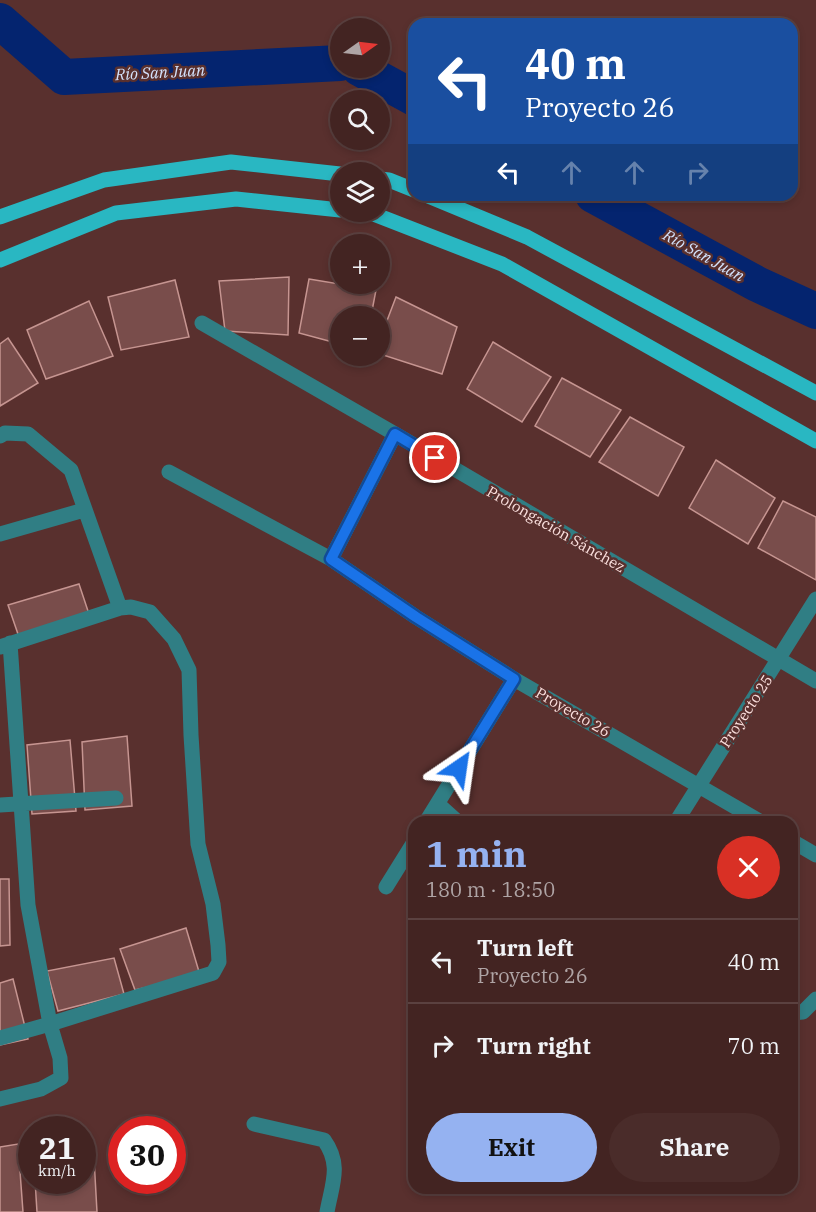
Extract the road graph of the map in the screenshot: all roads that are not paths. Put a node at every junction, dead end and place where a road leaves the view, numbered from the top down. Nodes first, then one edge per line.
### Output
1 (330, 173) edge
2 (390, 180) edge
3 (408, 188) edge
4 (440, 201) edge
5 (330, 209) edge
6 (0, 217) edge
7 (390, 220) edge
8 (0, 260) edge
9 (202, 323) dead end
10 (816, 393) edge
11 (395, 434) junction
12 (0, 436) edge
13 (816, 441) edge
14 (169, 472) dead end
15 (84, 510) junction
16 (0, 534) edge
17 (331, 559) junction
18 (816, 599) edge
19 (120, 608) junction
20 (5, 645) edge
21 (779, 660) junction
22 (514, 679) junction
23 (816, 681) edge
24 (699, 784) junction
25 (116, 798) dead end
26 (21, 804) junction
27 (438, 804) junction
28 (0, 805) edge
29 (430, 816) edge
30 (451, 816) edge
31 (680, 816) edge
32 (751, 816) edge
33 (798, 844) edge
34 (408, 852) edge
35 (816, 855) edge
36 (386, 887) dead end
37 (816, 999) edge
38 (798, 1012) edge
39 (50, 1024) junction
40 (0, 1038) edge
41 (0, 1100) edge
42 (254, 1124) dead end
43 (327, 1212) edge

1 - 6 main road
2 - 3 main road
4 - 10 main road
5 - 8 main road
7 - 13 main road
9 - 11 street, Prolongación Sánchez
11 - 17 street
11 - 21 street, Prolongación Sánchez
12 - 15 street
14 - 17 street, Proyecto 26
15 - 16 street
15 - 19 street
17 - 22 street, Proyecto 26
18 - 21 street, Proyecto 25
19 - 20 street
19 - 39 street
20 - 26 street
21 - 23 street, Prolongación Sánchez
21 - 24 street, Proyecto 25
22 - 24 street, Proyecto 26
22 - 27 street
24 - 31 street, Proyecto 25
24 - 32 street, Proyecto 26
25 - 26 street
26 - 28 street
26 - 39 street
27 - 29 street
27 - 30 street
33 - 35 street
34 - 36 street
37 - 38 street
39 - 40 street
39 - 41 street
42 - 43 street

